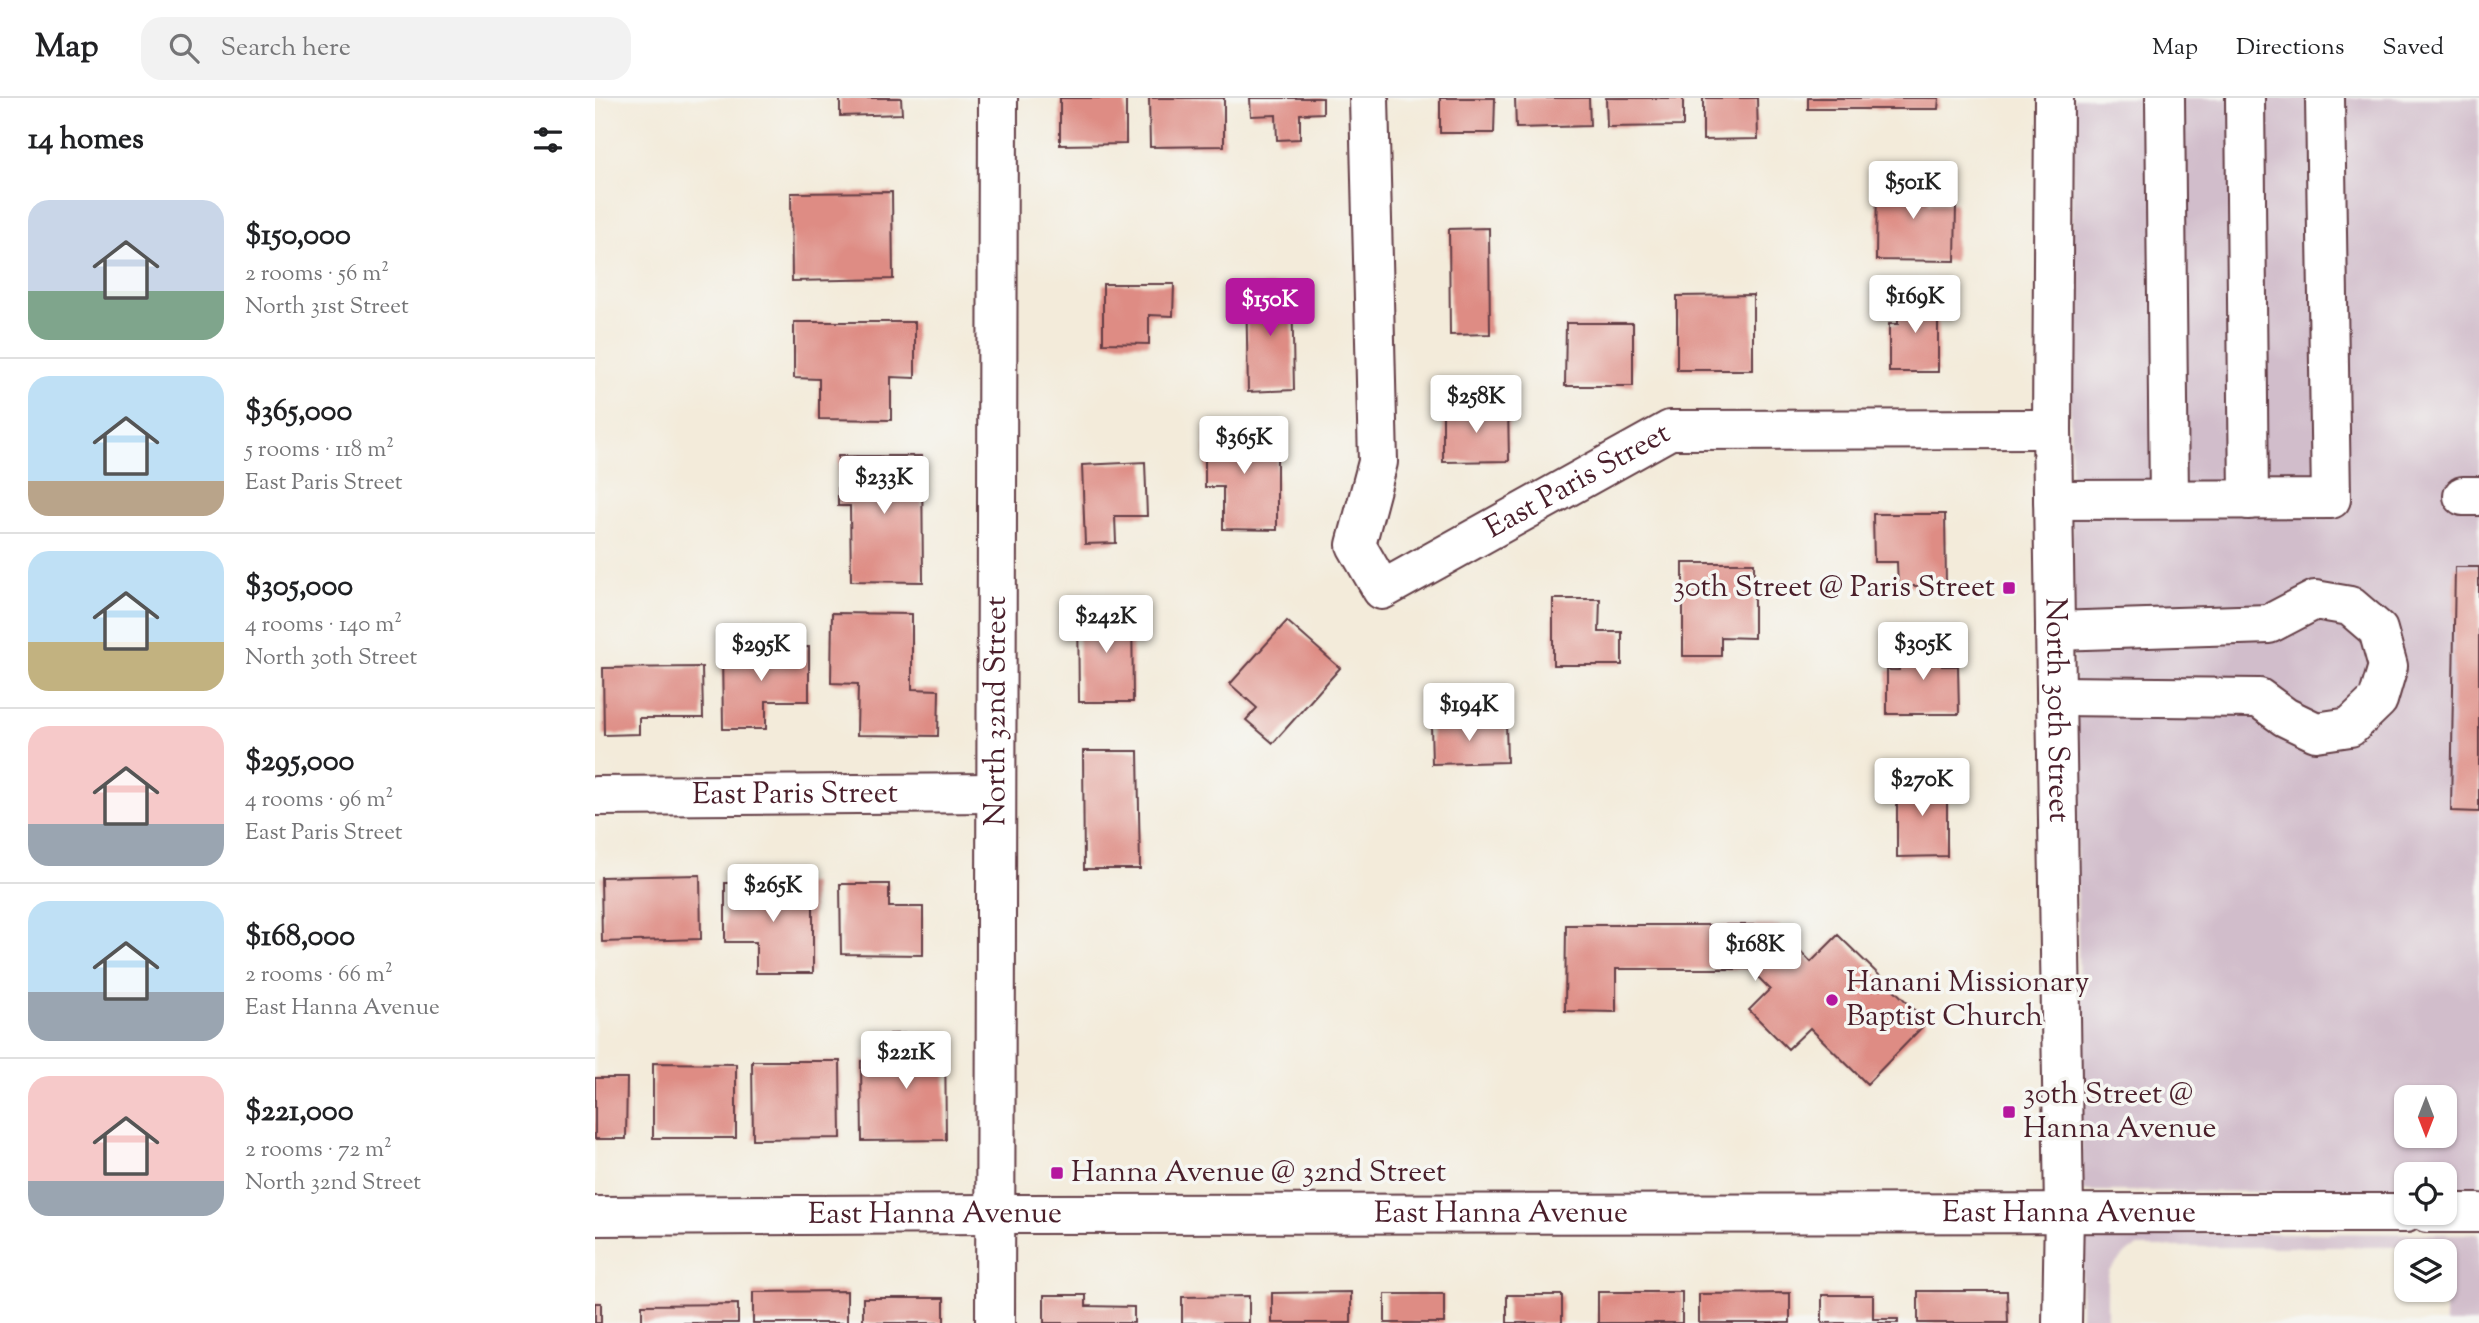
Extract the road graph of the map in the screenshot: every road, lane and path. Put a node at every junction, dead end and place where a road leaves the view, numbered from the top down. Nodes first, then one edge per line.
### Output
1 (998, 98) edge
2 (1369, 98) edge
3 (2055, 98) edge
4 (2165, 98) edge
5 (2245, 98) edge
6 (2326, 98) edge
7 (2052, 429) junction
8 (2169, 499) junction
9 (2053, 500) junction
10 (2249, 500) junction
11 (2055, 631) junction
12 (2056, 696) junction
13 (996, 793) junction
14 (595, 796) edge
15 (2064, 1212) junction
16 (2394, 1213) edge
17 (2457, 1213) edge
18 (2479, 1213) edge
19 (994, 1214) junction
20 (595, 1216) edge
21 (995, 1323) edge
22 (2062, 1323) edge

1 - 13 street, North 32nd Street
2 - 7 street, East Paris Street
3 - 7 street, North 30th Street
4 - 8 street
5 - 10 street
6 - 10 street
7 - 9 street, North 30th Street
8 - 9 street
8 - 10 street
9 - 11 street, North 30th Street
11 - 12 street, North 30th Street
11 - 12 street
12 - 15 street, North 30th Street
13 - 14 street, East Paris Street
13 - 19 street, North 32nd Street
15 - 16 street, East Hanna Avenue
15 - 19 street, East Hanna Avenue
15 - 22 street, North 30th Street
17 - 18 street
19 - 20 street, East Hanna Avenue
19 - 21 street, North 32nd Street

